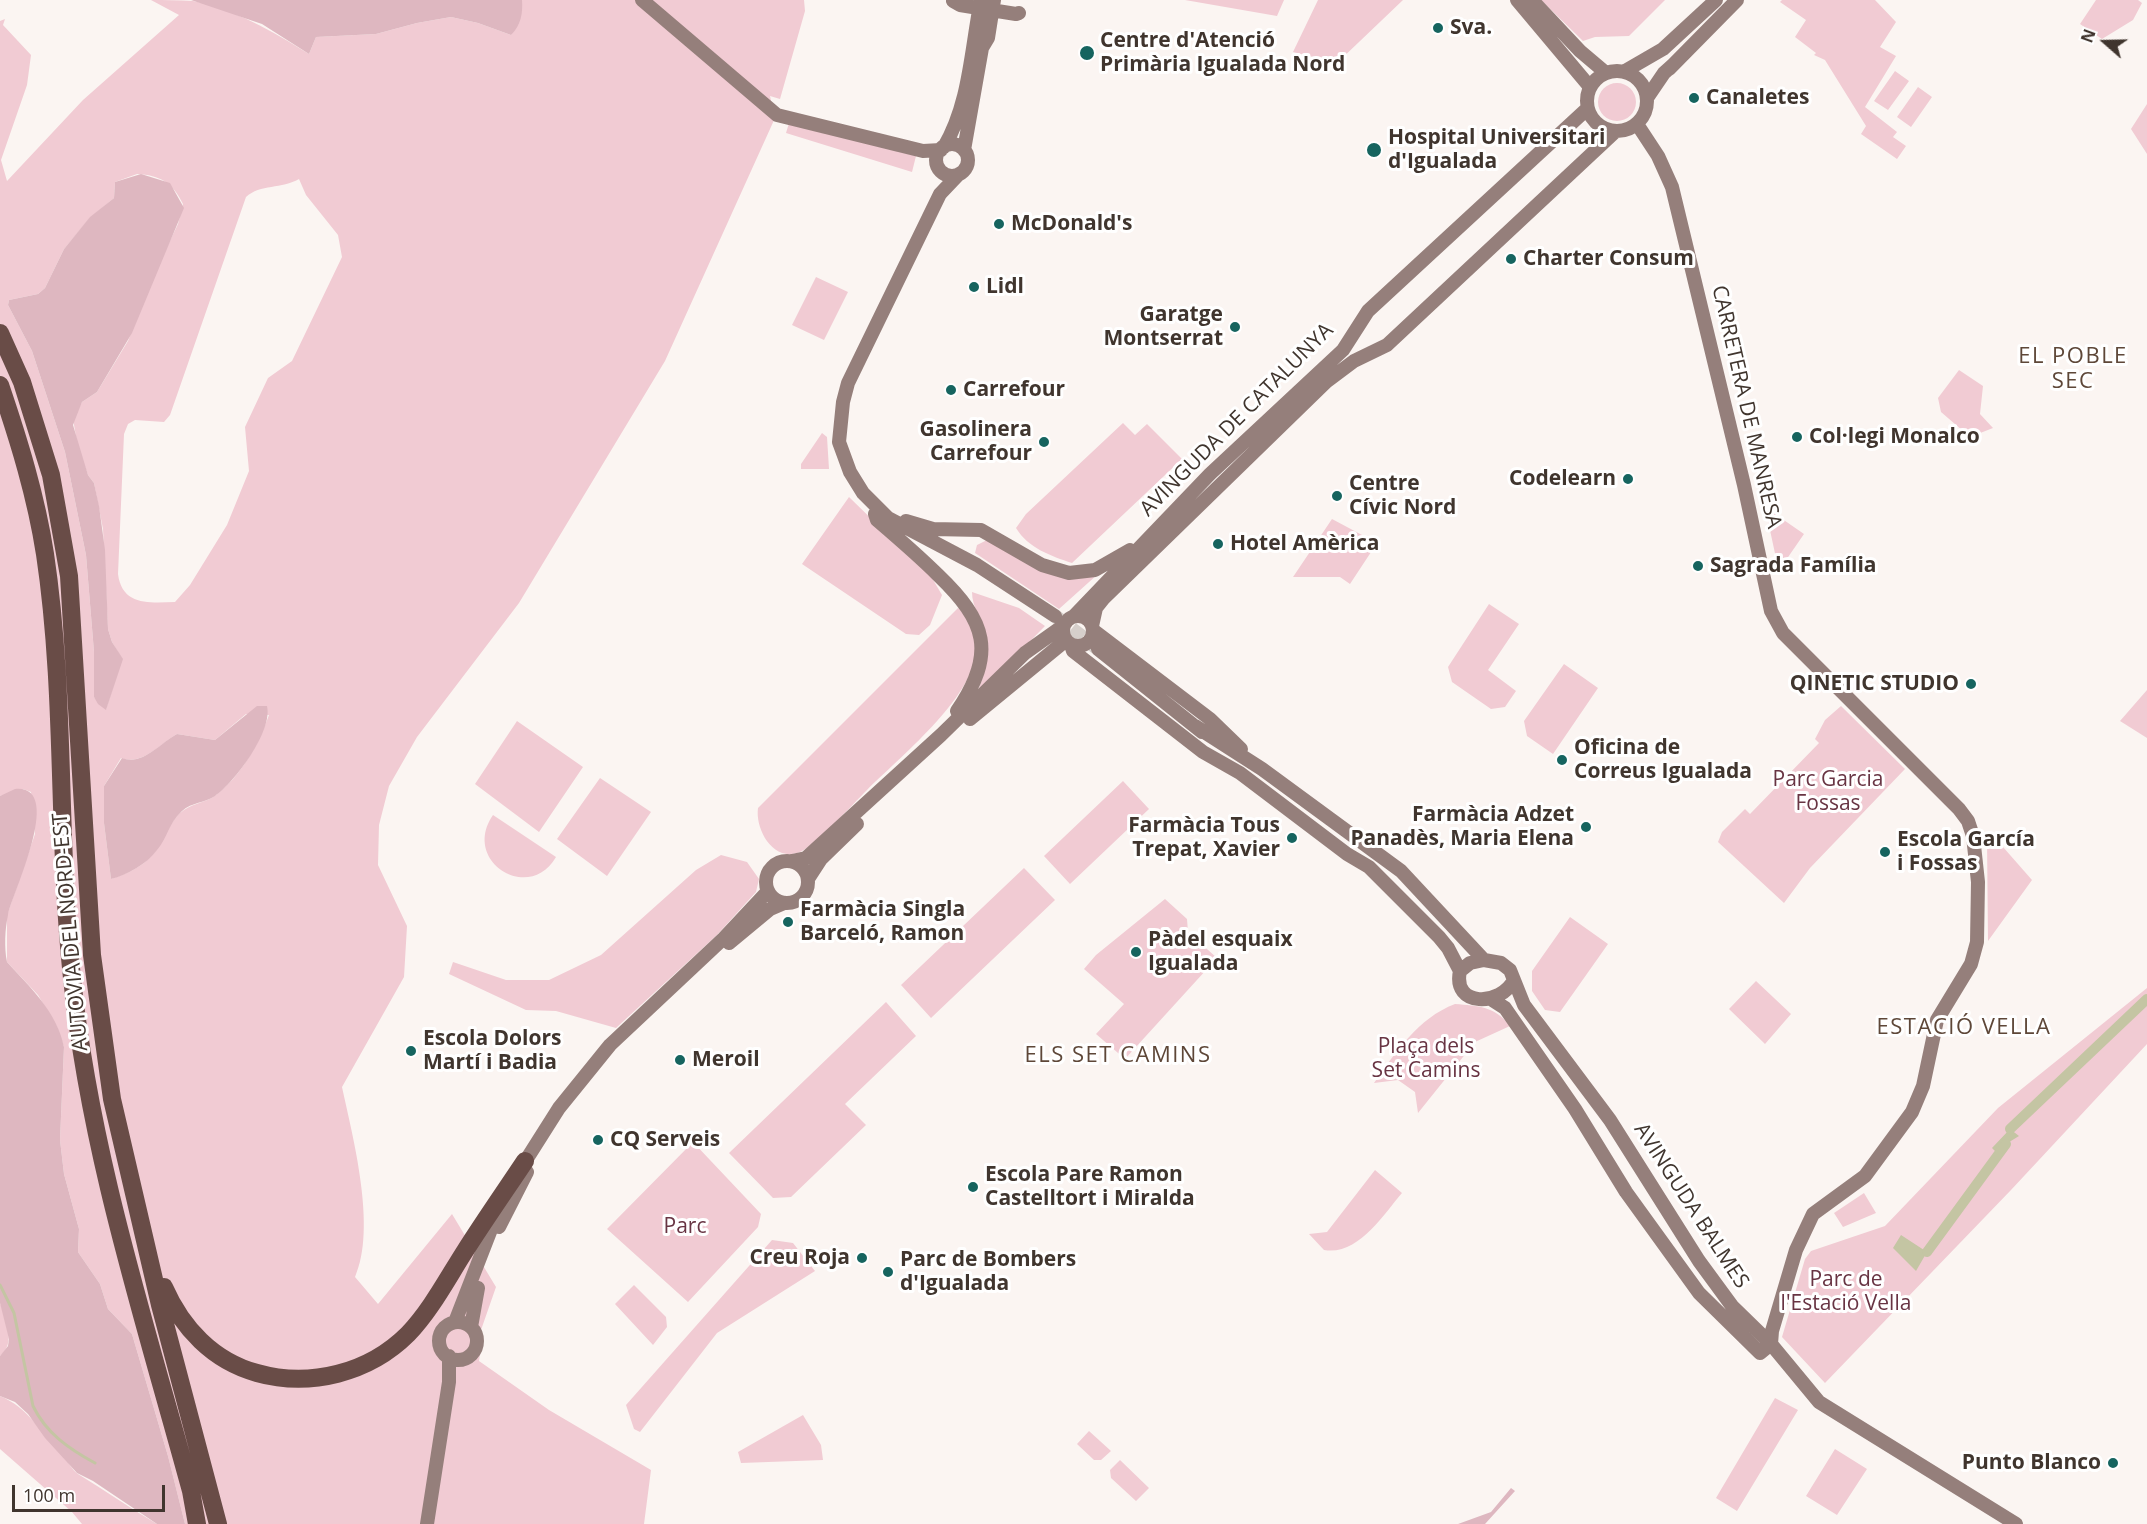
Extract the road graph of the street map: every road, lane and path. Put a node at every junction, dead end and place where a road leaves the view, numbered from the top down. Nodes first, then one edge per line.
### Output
1 (642, 0) edge
2 (1517, 0) edge
3 (1532, 0) edge
4 (1716, 0) edge
5 (1737, 0) edge
6 (960, 2) edge
7 (992, 5) edge
8 (983, 29) junction
9 (982, 48) junction
10 (1701, 48) dead end
11 (1668, 69) junction
12 (1625, 71) junction
13 (1606, 73) junction
14 (1590, 87) junction
15 (1647, 98) junction
16 (1588, 108) junction
17 (1637, 124) junction
18 (1616, 131) junction
19 (964, 150) junction
20 (940, 157) junction
21 (959, 174) junction
22 (940, 194) junction
23 (0, 333) edge
24 (0, 385) edge
25 (867, 496) junction
26 (888, 518) junction
27 (1147, 539) junction
28 (1074, 616) junction
29 (1059, 621) junction
30 (1092, 628) junction
31 (1068, 643) junction
32 (1098, 649) tunnel mouth
33 (1195, 726) junction
34 (941, 735) junction
35 (1262, 769) junction
36 (1258, 786) junction
37 (792, 861) junction
38 (808, 879) junction
39 (768, 891) junction
40 (784, 903) junction
41 (1484, 960) junction
42 (1460, 971) junction
43 (1514, 980) junction
44 (1491, 999) junction
45 (525, 1161) junction
46 (139, 1218) junction
47 (455, 1322) junction
48 (471, 1327) junction
49 (1766, 1349) junction
50 (454, 1358) junction
51 (197, 1524) edge
52 (218, 1524) edge
53 (427, 1524) edge
54 (2016, 1524) edge

1 - 20 street
2 - 14 street
3 - 13 street
4 - 12 street
5 - 11 street
6 - 7 street
6 - 8 street
7 - 8 street
7 - 8 street
7 - 9 street
8 - 9 street
8 - 20 street
9 - 19 street
10 - 11 street
11 - 15 street
12 - 13 street
12 - 15 street
13 - 14 street
14 - 16 street
15 - 17 street
16 - 18 street
16 - 27 street, AVINGUDA DE CATALUNYA
17 - 18 street
17 - 49 street, CARRETERA DE MANRESA
18 - 30 street, AVINGUDA DE CATALUNYA
19 - 20 street
19 - 21 street
20 - 21 street
20 - 22 street
21 - 22 street
22 - 25 street
23 - 46 highway, AUTOVIA DEL NORD-EST
24 - 51 highway, AUTOVIA DEL NORD-EST
25 - 26 street
25 - 34 street
26 - 27 street
26 - 29 street
27 - 28 street, AVINGUDA DE CATALUNYA
28 - 29 street
28 - 30 street
29 - 31 street
29 - 34 street
30 - 31 street
30 - 35 street
31 - 36 street
31 - 38 street
32 - 33 street
33 - 35 street
33 - 36 street
34 - 37 street
35 - 41 street
36 - 42 street
37 - 38 street
37 - 39 street
38 - 40 street
39 - 40 street
39 - 45 street
40 - 48 street
41 - 42 street
41 - 43 street
42 - 44 street
43 - 44 street
43 - 49 street, AVINGUDA BALMES
44 - 49 street, AVINGUDA BALMES
45 - 46 highway
45 - 47 street
46 - 52 highway, AUTOVIA DEL NORD-EST
47 - 48 street
47 - 50 street
48 - 50 street
49 - 54 street, AVINGUDA BALMES
50 - 53 street

